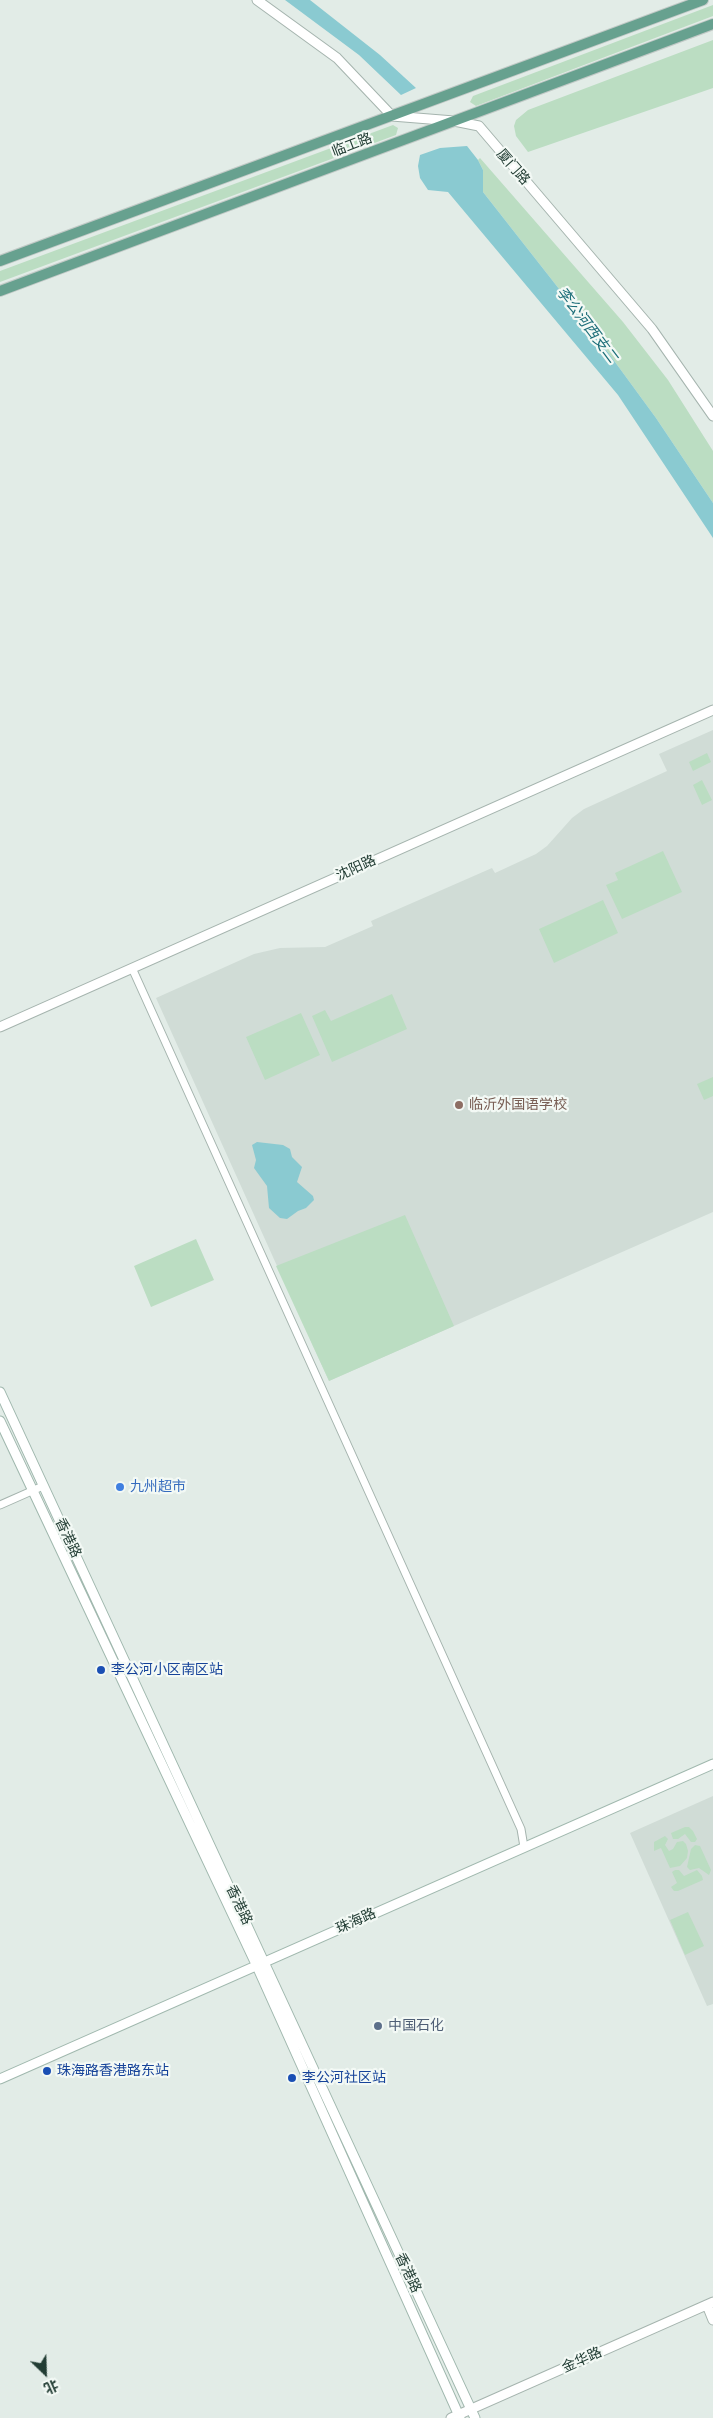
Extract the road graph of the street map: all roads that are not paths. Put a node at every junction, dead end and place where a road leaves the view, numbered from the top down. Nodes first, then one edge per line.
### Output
1 (257, 0) edge
2 (703, 0) edge
3 (713, 24) edge
4 (392, 116) junction
5 (454, 121) junction
6 (0, 261) edge
7 (0, 291) edge
8 (713, 416) edge
9 (713, 710) edge
10 (132, 968) junction
11 (0, 1026) edge
12 (0, 1392) edge
13 (0, 1421) edge
14 (43, 1486) junction
15 (32, 1491) junction
16 (0, 1505) edge
17 (713, 1764) edge
18 (524, 1847) junction
19 (265, 1960) junction
20 (256, 1964) junction
21 (0, 2079) edge
22 (710, 2304) edge
23 (713, 2320) edge
24 (471, 2409) junction
25 (457, 2417) edge
26 (475, 2418) edge

1 - 4 main road
2 - 4 main road, 临工路
3 - 5 main road, 临工路
4 - 5 main road, 厦门路
4 - 6 main road, 临工路
5 - 7 main road, 临工路
5 - 8 main road, 厦门路
9 - 10 main road, 沈阳路
10 - 11 main road, 沈阳路
10 - 18 street
12 - 14 main road, 香港路
13 - 15 main road, 香港路
14 - 15 street
14 - 19 main road, 香港路
15 - 16 street
15 - 20 main road, 香港路
17 - 18 main road, 珠海路
18 - 19 main road, 珠海路
19 - 20 main road, 珠海路
19 - 24 main road, 香港路
20 - 21 main road, 珠海路
20 - 25 main road, 香港路
22 - 23 main road
22 - 24 main road, 金华路
24 - 25 main road, 金华路
24 - 26 main road, 香港路

